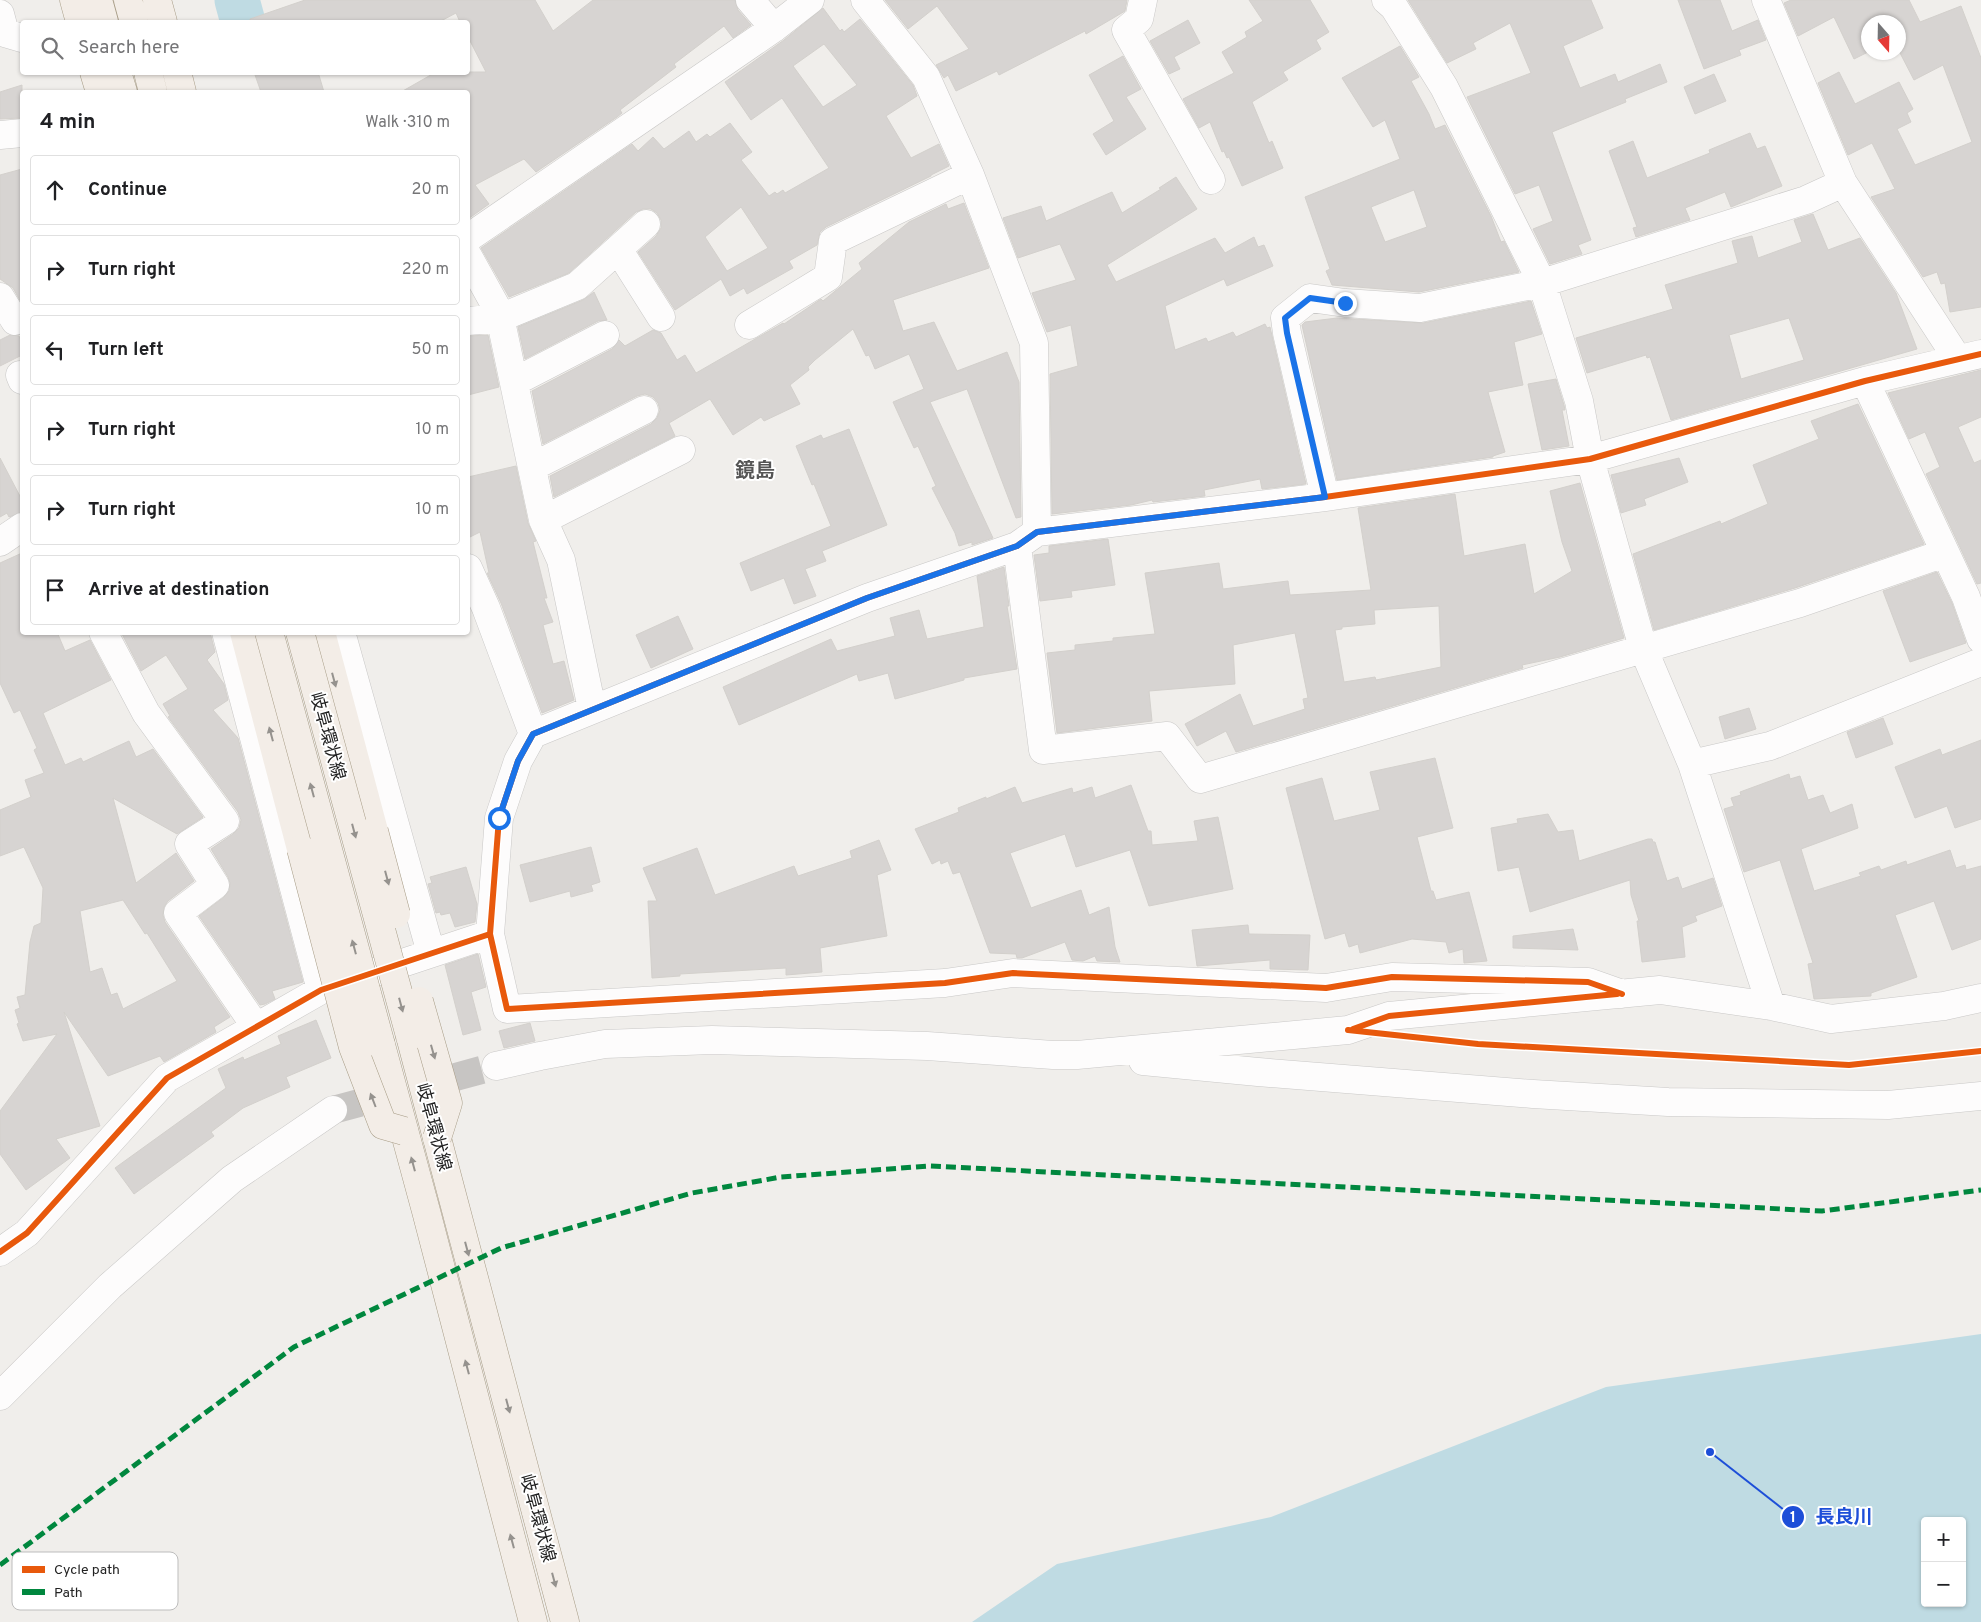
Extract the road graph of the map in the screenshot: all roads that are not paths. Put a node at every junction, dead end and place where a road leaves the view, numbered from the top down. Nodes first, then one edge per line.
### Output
1 (98, 0) edge
2 (128, 0) edge
3 (157, 0) edge
4 (750, 0) edge
5 (810, 0) edge
6 (864, 0) edge
7 (1143, 0) edge
8 (1386, 0) edge
9 (1766, 0) edge
10 (0, 14) edge
11 (82, 18) edge
12 (133, 20) edge
13 (162, 20) edge
14 (774, 28) junction
15 (20, 37) edge
16 (95, 75) edge
17 (119, 75) edge
18 (149, 75) edge
19 (178, 75) edge
20 (99, 90) edge
21 (122, 90) edge
22 (152, 90) edge
23 (182, 90) edge
24 (20, 133) edge
25 (0, 135) edge
26 (970, 175) junction
27 (1211, 180) dead end
28 (1843, 183) junction
29 (646, 224) dead end
30 (470, 237) edge
31 (618, 249) junction
32 (470, 260) edge
33 (1542, 283) junction
34 (0, 298) edge
35 (661, 317) dead end
36 (500, 318) junction
37 (14, 321) dead end
38 (470, 321) edge
39 (749, 325) dead end
40 (605, 335) dead end
41 (1969, 356) edge
42 (1865, 380) junction
43 (514, 382) junction
44 (644, 410) dead end
45 (681, 450) dead end
46 (1590, 459) junction
47 (532, 467) junction
48 (1325, 497) junction
49 (543, 520) junction
50 (20, 528) edge
51 (1027, 539) junction
52 (0, 542) edge
53 (1945, 552) junction
54 (470, 572) edge
55 (105, 635) edge
56 (227, 635) edge
57 (245, 635) edge
58 (270, 635) edge
59 (301, 635) edge
60 (322, 635) edge
61 (342, 635) edge
62 (1981, 639) edge
63 (1644, 648) junction
64 (1981, 662) edge
65 (592, 709) junction
66 (533, 734) junction
67 (1692, 764) junction
68 (490, 934) junction
69 (431, 953) junction
70 (321, 990) junction
71 (1622, 994) junction
72 (1981, 998) edge
73 (1771, 1006) junction
74 (256, 1027) junction
75 (1077, 1055) junction
76 (496, 1066) tunnel mouth
77 (1981, 1096) edge
78 (333, 1110) tunnel mouth
79 (404, 1131) junction
80 (437, 1138) junction
81 (0, 1252) edge
82 (0, 1396) edge
83 (533, 1622) edge
84 (565, 1622) edge

1 - 11 main road
2 - 12 main road
3 - 13 main road
4 - 14 street
5 - 14 street
6 - 26 street
7 - 27 street
8 - 33 street
9 - 28 street
10 - 15 street
14 - 30 street
16 - 20 main road
17 - 21 main road
18 - 22 main road
19 - 23 main road
24 - 25 street
26 - 39 street
26 - 51 street
28 - 33 street
28 - 41 street
29 - 31 street
31 - 35 street
31 - 36 street
32 - 36 street
33 - 46 street
33 - 48 street
34 - 37 street
36 - 38 street
36 - 43 street
40 - 43 street
41 - 42 street
42 - 46 street
42 - 53 street
43 - 47 street
44 - 47 street
45 - 49 street
46 - 48 street
46 - 63 street
47 - 49 street
48 - 51 street
49 - 65 street
50 - 52 street
51 - 63 street
51 - 65 street
53 - 62 street
53 - 63 street
54 - 66 street
55 - 74 street
56 - 70 street
79 -> 57 main road, bridge
79 -> 58 main road, 岐阜環状線, bridge
59 -> 80 main road, 岐阜環状線, bridge
60 -> 80 main road, bridge
61 - 69 street
63 - 67 street
64 - 67 street
65 - 66 street
66 - 68 street
67 - 73 street
68 - 69 street
68 - 71 street
69 - 70 street
70 - 74 street
71 - 73 street
71 - 75 street
72 - 73 street
74 - 81 street
75 - 76 street
75 - 77 street
78 - 82 street
83 -> 79 main road, 岐阜環状線
80 -> 84 main road, 岐阜環状線

